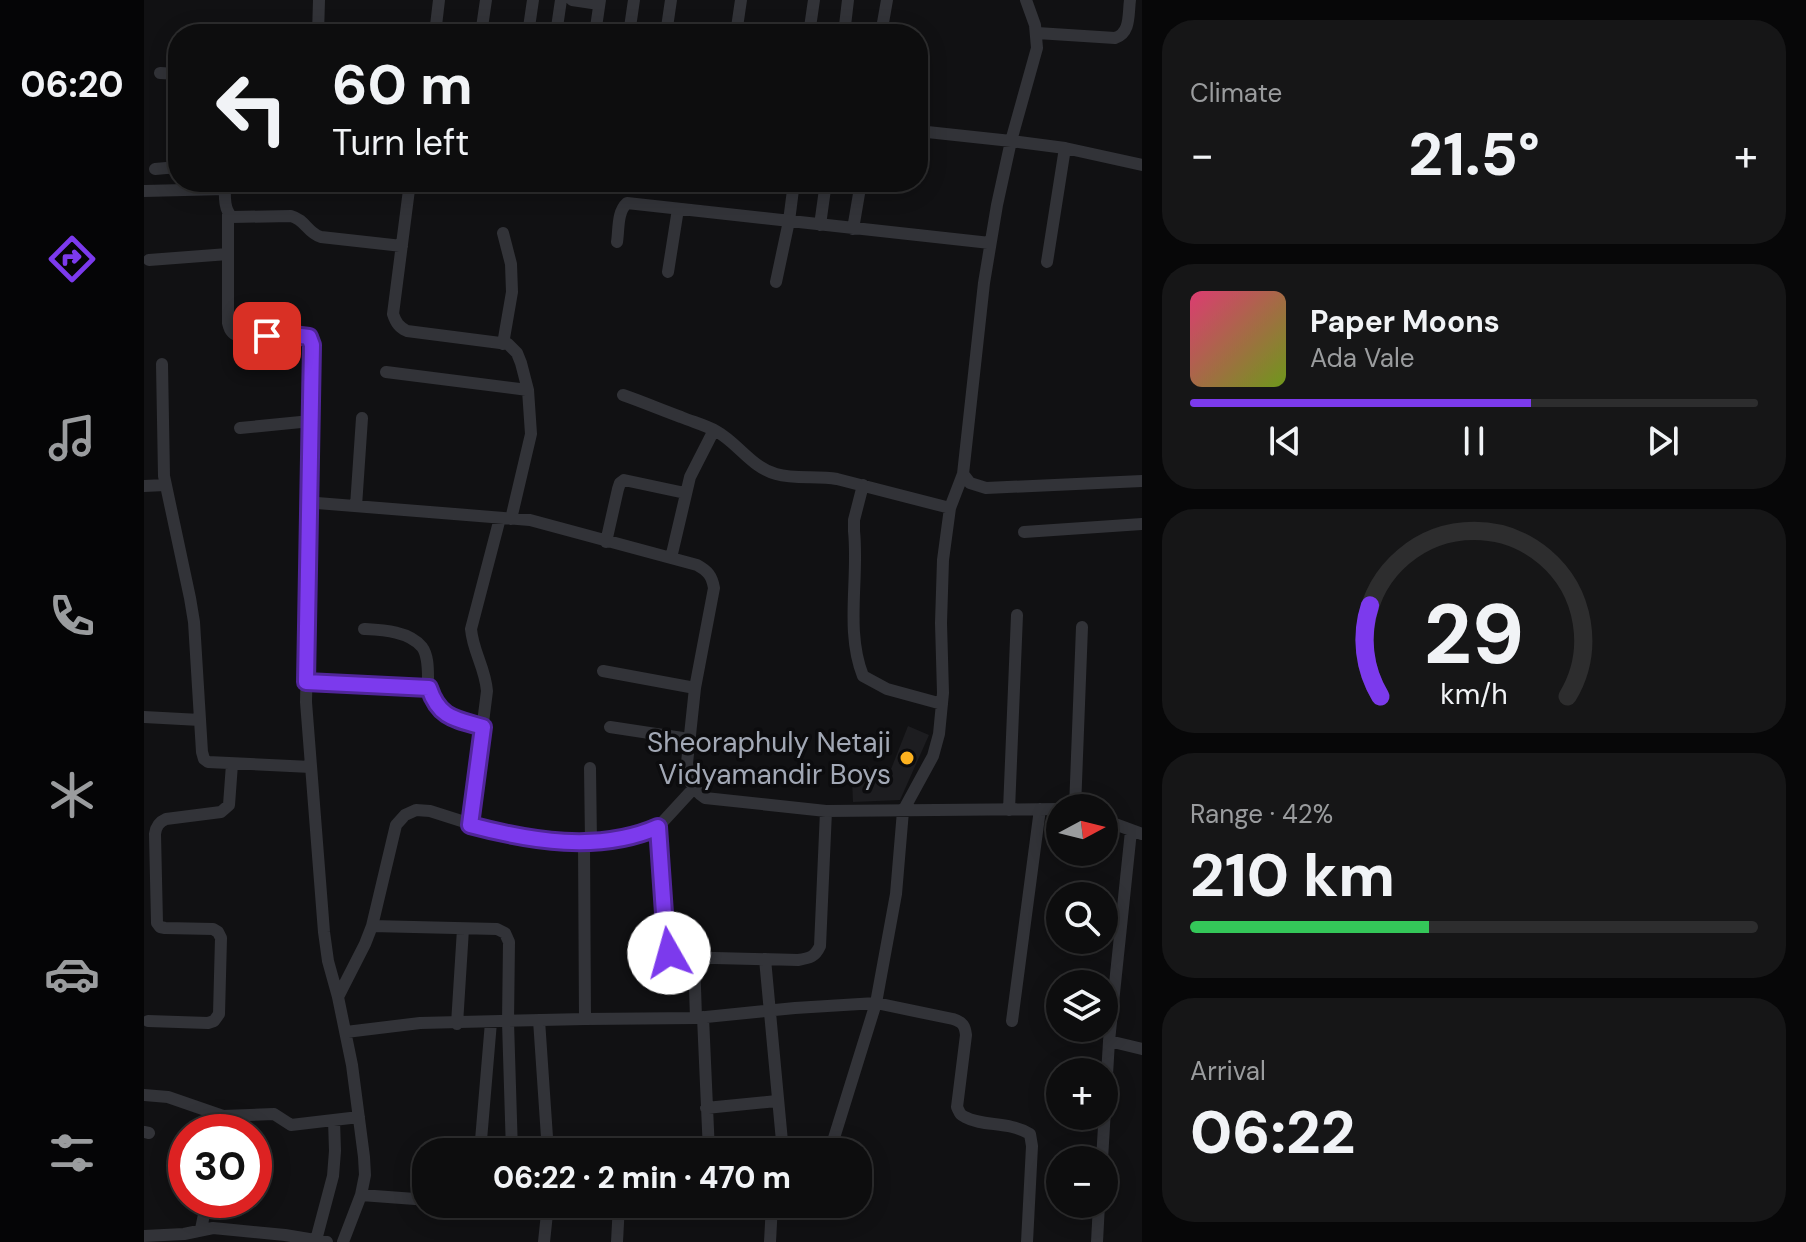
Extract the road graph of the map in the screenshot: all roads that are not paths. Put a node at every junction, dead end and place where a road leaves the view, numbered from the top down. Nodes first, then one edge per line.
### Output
1 (319, 0) edge
2 (439, 0) edge
3 (486, 0) edge
4 (533, 0) edge
5 (561, 0) edge
6 (572, 0) edge
7 (634, 0) edge
8 (671, 0) edge
9 (741, 0) edge
10 (814, 0) edge
11 (848, 0) edge
12 (887, 0) edge
13 (1026, 0) edge
14 (1130, 0) edge
15 (600, 2) edge
16 (318, 24) edge
17 (436, 24) edge
18 (482, 24) edge
19 (529, 24) edge
20 (557, 24) edge
21 (597, 24) edge
22 (630, 24) edge
23 (667, 24) edge
24 (737, 24) edge
25 (810, 24) edge
26 (845, 24) edge
27 (883, 24) edge
28 (1037, 33) junction
29 (160, 73) dead end
30 (168, 73) edge
31 (928, 132) edge
32 (1011, 141) junction
33 (1065, 148) junction
34 (1142, 165) edge
35 (168, 168) edge
36 (155, 169) dead end
37 (168, 189) edge
38 (144, 191) edge
39 (226, 192) edge
40 (409, 192) edge
41 (793, 192) edge
42 (825, 192) edge
43 (859, 192) edge
44 (678, 209) junction
45 (228, 214) junction
46 (789, 221) junction
47 (820, 225) junction
48 (853, 229) junction
49 (503, 233) dead end
50 (617, 242) dead end
51 (990, 243) junction
52 (402, 246) junction
53 (228, 254) junction
54 (149, 260) dead end
55 (1047, 262) dead end
56 (668, 272) dead end
57 (776, 282) dead end
58 (503, 344) junction
59 (162, 364) dead end
60 (386, 372) dead end
61 (528, 390) junction
62 (623, 395) dead end
63 (362, 418) dead end
64 (311, 421) junction
65 (240, 428) dead end
66 (714, 430) junction
67 (963, 474) junction
68 (1142, 481) edge
69 (165, 485) junction
70 (863, 485) junction
71 (144, 486) edge
72 (685, 493) junction
73 (356, 506) junction
74 (950, 508) junction
75 (310, 510) junction
76 (506, 518) junction
77 (1142, 524) edge
78 (1024, 532) dead end
79 (606, 542) junction
80 (671, 558) junction
81 (1017, 615) dead end
82 (1082, 627) dead end
83 (364, 629) dead end
84 (603, 671) dead end
85 (306, 682) junction
86 (429, 688) junction
87 (695, 688) junction
88 (942, 704) junction
89 (144, 717) edge
90 (200, 720) junction
91 (483, 727) junction
92 (610, 727) dead end
93 (689, 739) junction
94 (232, 764) junction
95 (311, 767) junction
96 (590, 768) dead end
97 (693, 789) junction
98 (1076, 794) edge
99 (1040, 809) junction
100 (1046, 809) edge
101 (1009, 810) junction
102 (826, 811) junction
103 (903, 811) junction
104 (470, 825) junction
105 (1118, 825) edge
106 (658, 827) junction
107 (1137, 832) edge
108 (587, 842) junction
109 (150, 849) edge
110 (372, 926) junction
111 (463, 929) junction
112 (694, 957) junction
113 (765, 959) junction
114 (1118, 974) edge
115 (338, 997) junction
116 (876, 1003) junction
117 (771, 1011) junction
118 (700, 1018) junction
119 (585, 1019) junction
120 (539, 1020) junction
121 (148, 1021) dead end
122 (1012, 1021) dead end
123 (491, 1022) junction
124 (508, 1022) junction
125 (457, 1024) junction
126 (346, 1032) junction
127 (1109, 1042) edge
128 (1113, 1042) edge
129 (1142, 1049) edge
130 (144, 1095) edge
131 (777, 1101) junction
132 (706, 1108) junction
133 (217, 1114) edge
134 (272, 1114) edge
135 (359, 1117) junction
136 (334, 1120) junction
137 (481, 1138) edge
138 (512, 1138) edge
139 (547, 1138) edge
140 (708, 1138) edge
141 (781, 1138) edge
142 (834, 1138) edge
143 (1103, 1146) edge
144 (361, 1195) junction
145 (412, 1199) edge
146 (203, 1218) edge
147 (547, 1218) edge
148 (618, 1218) edge
149 (771, 1218) edge
150 (1098, 1218) edge
151 (201, 1229) junction
152 (144, 1236) edge
153 (321, 1241) edge
154 (343, 1242) edge
155 (544, 1242) edge
156 (617, 1242) edge
157 (770, 1242) edge
158 (1027, 1242) edge
159 (1097, 1242) edge

1 - 16 street
2 - 17 street
3 - 18 street
4 - 19 street
5 - 20 street
6 - 15 street
7 - 22 street
8 - 23 street
9 - 24 street
10 - 25 street
11 - 26 street
12 - 27 street
13 - 28 street
14 - 28 street
15 - 21 street
28 - 32 street
29 - 30 street
31 - 32 street
32 - 33 street
32 - 51 street
33 - 34 street
33 - 55 street
35 - 36 street
37 - 38 street
39 - 45 street
40 - 52 street
41 - 46 street
42 - 47 street
43 - 48 street
44 - 46 street
44 - 50 street
44 - 56 street
45 - 52 street
45 - 53 street
46 - 47 street
46 - 57 street
47 - 48 street
48 - 51 street
49 - 58 street
51 - 67 street
52 - 58 street
53 - 54 street
53 - 64 street
58 - 61 street
59 - 69 street
60 - 61 street
61 - 76 street
62 - 66 street
63 - 73 street
64 - 65 street
64 - 75 street
66 - 70 street
66 - 72 street
67 - 68 street
67 - 74 street
69 - 71 street
69 - 90 street
70 - 74 street
70 - 88 street
72 - 79 street
72 - 80 street
73 - 75 street
73 - 76 street
74 - 88 street
75 - 85 street
76 - 79 street
76 - 91 street
77 - 78 street
79 - 80 street
80 - 87 street
81 - 101 street
82 - 98 street
83 - 86 street
84 - 87 street
85 - 86 street
85 - 95 street
86 - 91 street
87 - 93 street
88 - 103 street
89 - 90 street
90 - 94 street
91 - 104 street
92 - 93 street
93 - 97 street
94 - 95 street
94 - 109 street
95 - 115 street
96 - 108 street
97 - 102 street
97 - 106 street
99 - 100 street
99 - 101 street
99 - 122 street
101 - 103 street
102 - 103 street
102 - 113 street
103 - 116 street
104 - 108 street
104 - 110 street
105 - 107 street
106 - 108 street
106 - 112 street
107 - 114 street
108 - 119 street
109 - 121 street
110 - 111 street
110 - 115 street
111 - 124 street
111 - 125 street
112 - 113 street
112 - 118 street
113 - 117 street
115 - 126 street
116 - 117 street
116 - 142 street
116 - 158 street
117 - 118 street
117 - 131 street
118 - 119 street
118 - 132 street
119 - 120 street
120 - 124 street
120 - 139 street
123 - 124 street
123 - 125 street
123 - 137 street
124 - 138 street
125 - 126 street
126 - 135 street
127 - 143 street
128 - 129 street
130 - 133 street
131 - 132 street
131 - 141 street
132 - 140 street
134 - 136 street
135 - 136 street
135 - 144 street
136 - 153 street
144 - 145 street
144 - 154 street
146 - 151 street
147 - 155 street
148 - 156 street
149 - 157 street
150 - 159 street
151 - 152 street
151 - 153 street

